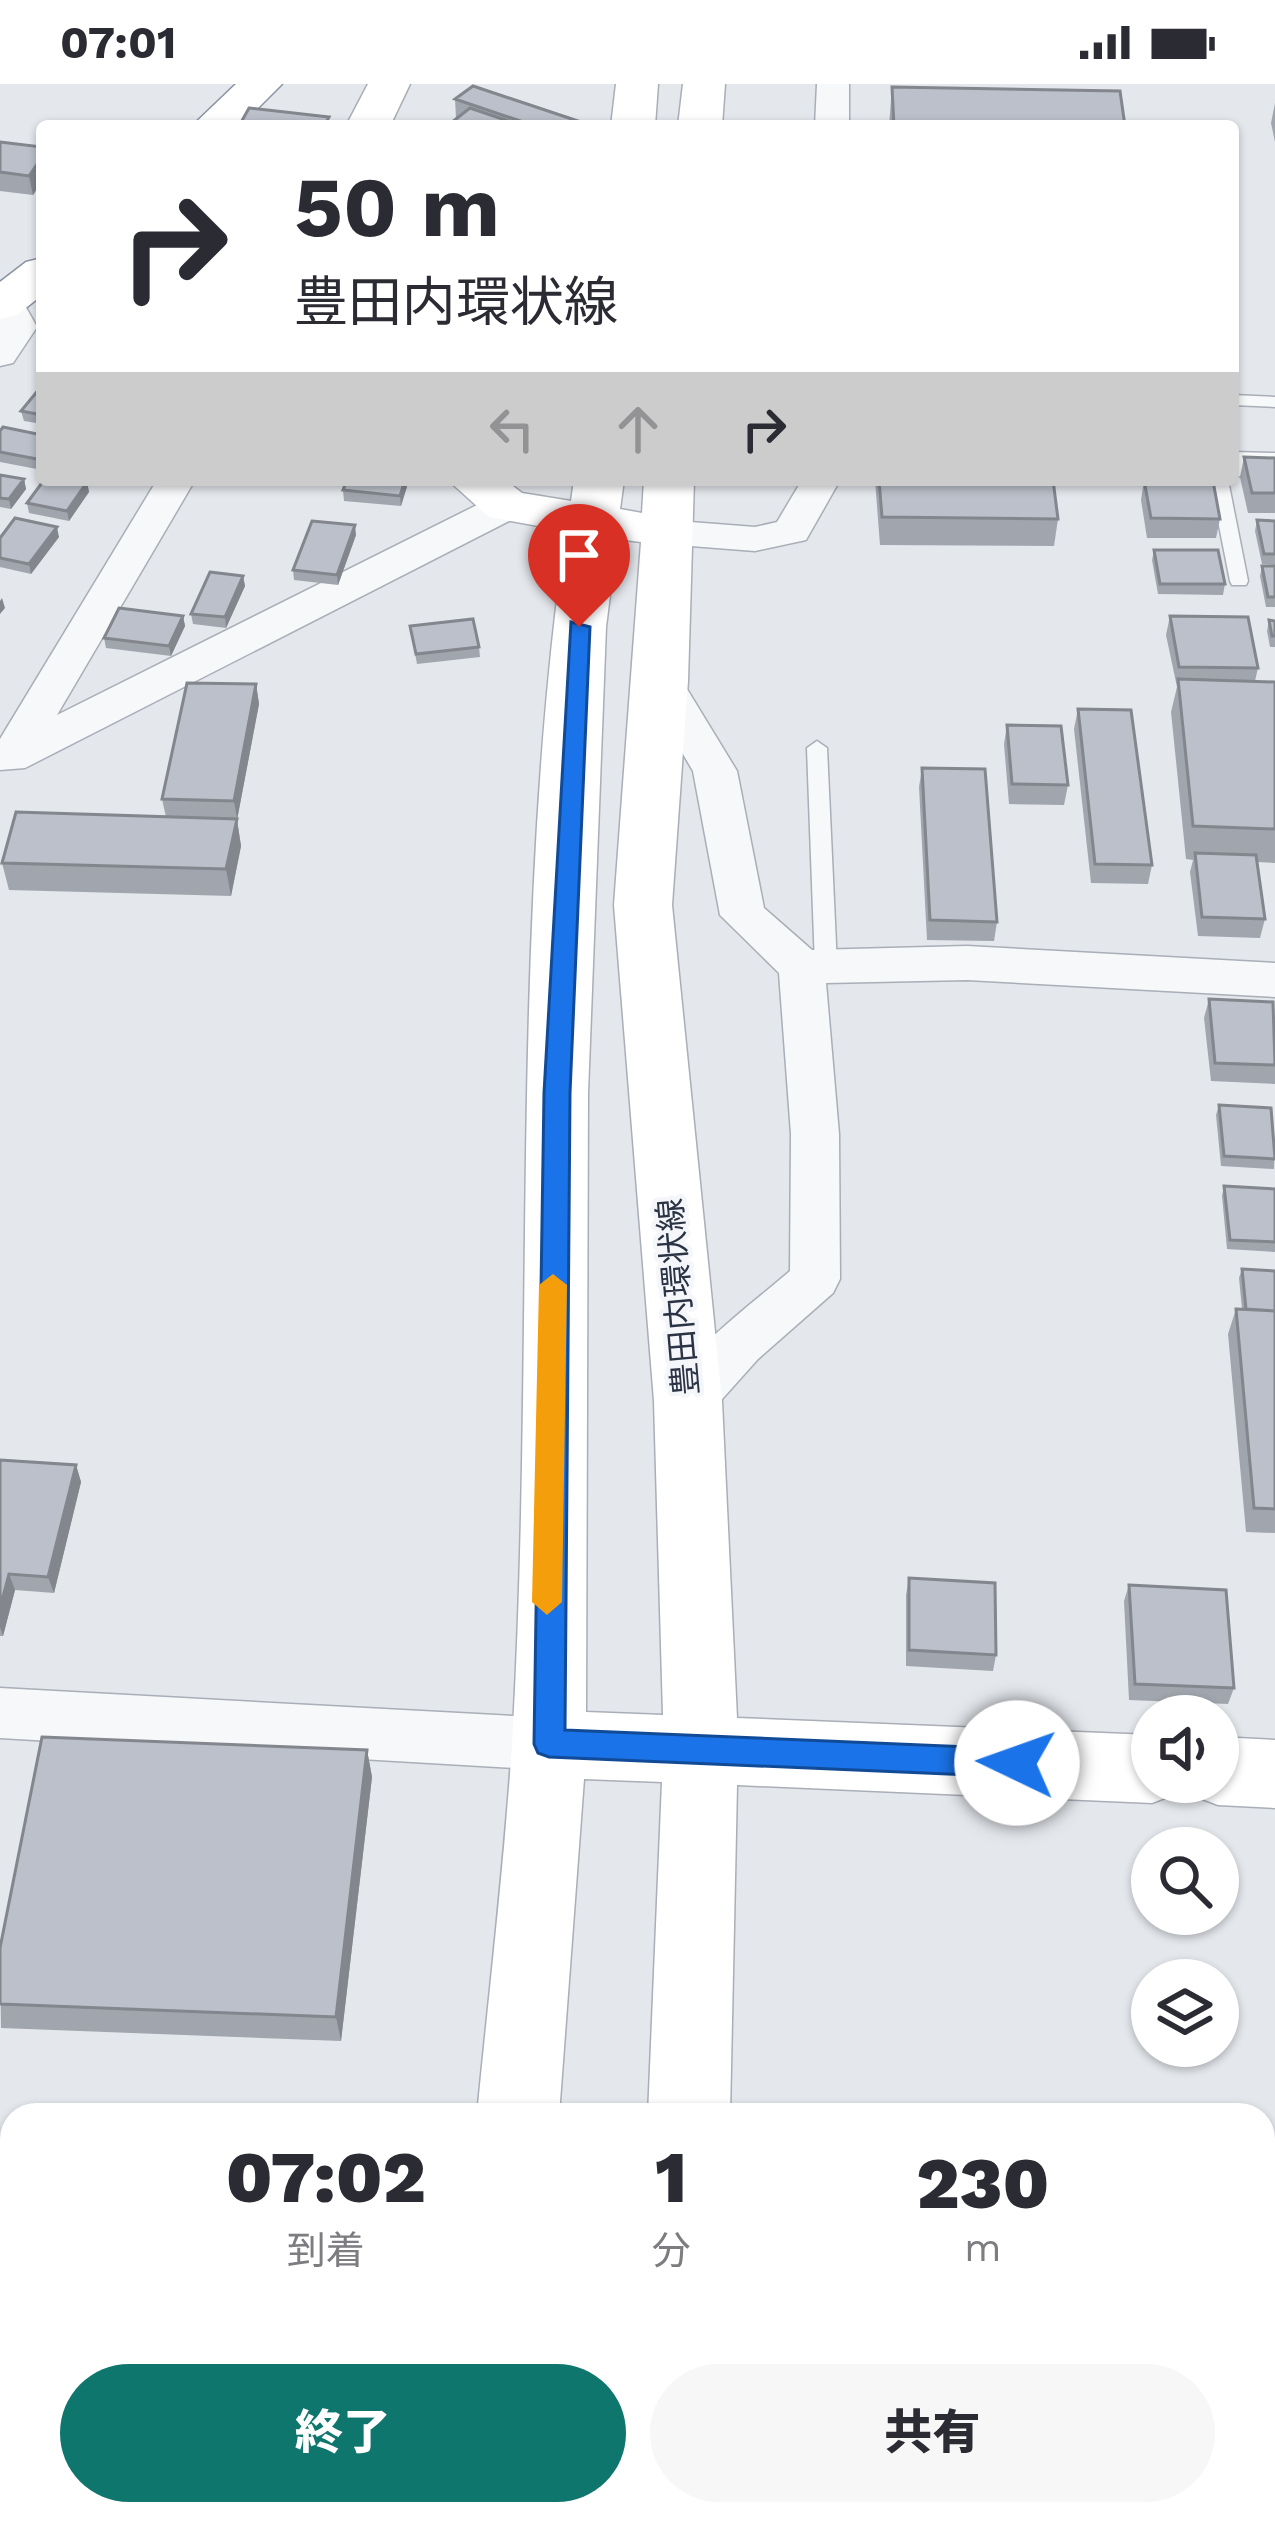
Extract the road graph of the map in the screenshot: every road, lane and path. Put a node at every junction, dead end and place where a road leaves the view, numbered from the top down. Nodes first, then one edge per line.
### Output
1 (261, 84) edge
2 (389, 84) edge
3 (637, 84) edge
4 (704, 84) edge
5 (832, 84) edge
6 (221, 120) edge
7 (371, 120) edge
8 (634, 120) edge
9 (701, 120) edge
10 (832, 120) edge
11 (36, 277) edge
12 (3, 303) edge
13 (0, 355) edge
14 (1239, 400) edge
15 (1275, 402) edge
16 (1239, 464) edge
17 (1275, 465) edge
18 (172, 486) edge
19 (818, 486) edge
20 (1220, 486) edge
21 (490, 493) edge
22 (597, 500) edge
23 (667, 506) edge
24 (1239, 581) dead end
25 (662, 681) junction
26 (817, 748) dead end
27 (6, 764) edge
28 (814, 967) junction
29 (1275, 981) edge
30 (688, 1401) junction
31 (0, 1713) edge
32 (549, 1744) junction
33 (701, 1749) junction
34 (1131, 1767) edge
35 (1239, 1772) edge
36 (1275, 1774) edge
37 (519, 2103) edge
38 (689, 2103) edge

1 - 6 main road
2 - 7 main road
3 - 8 main road
4 - 9 main road
5 - 10 street
11 - 12 main road
12 - 13 street
14 - 15 lane
16 - 17 street
18 - 27 street
19 - 23 street
20 - 24 lane
21 - 22 main road
21 - 27 street
22 - 23 main road
22 - 32 main road
23 - 25 main road, 豊田内環状線
25 - 28 street
25 - 30 main road, 豊田内環状線
26 - 28 lane
28 - 29 street
28 - 30 street
30 - 33 main road, 豊田内環状線
31 - 32 street
32 - 33 main road
32 - 37 main road
33 - 34 main road
33 - 38 main road, 豊田内環状線
35 - 36 main road

